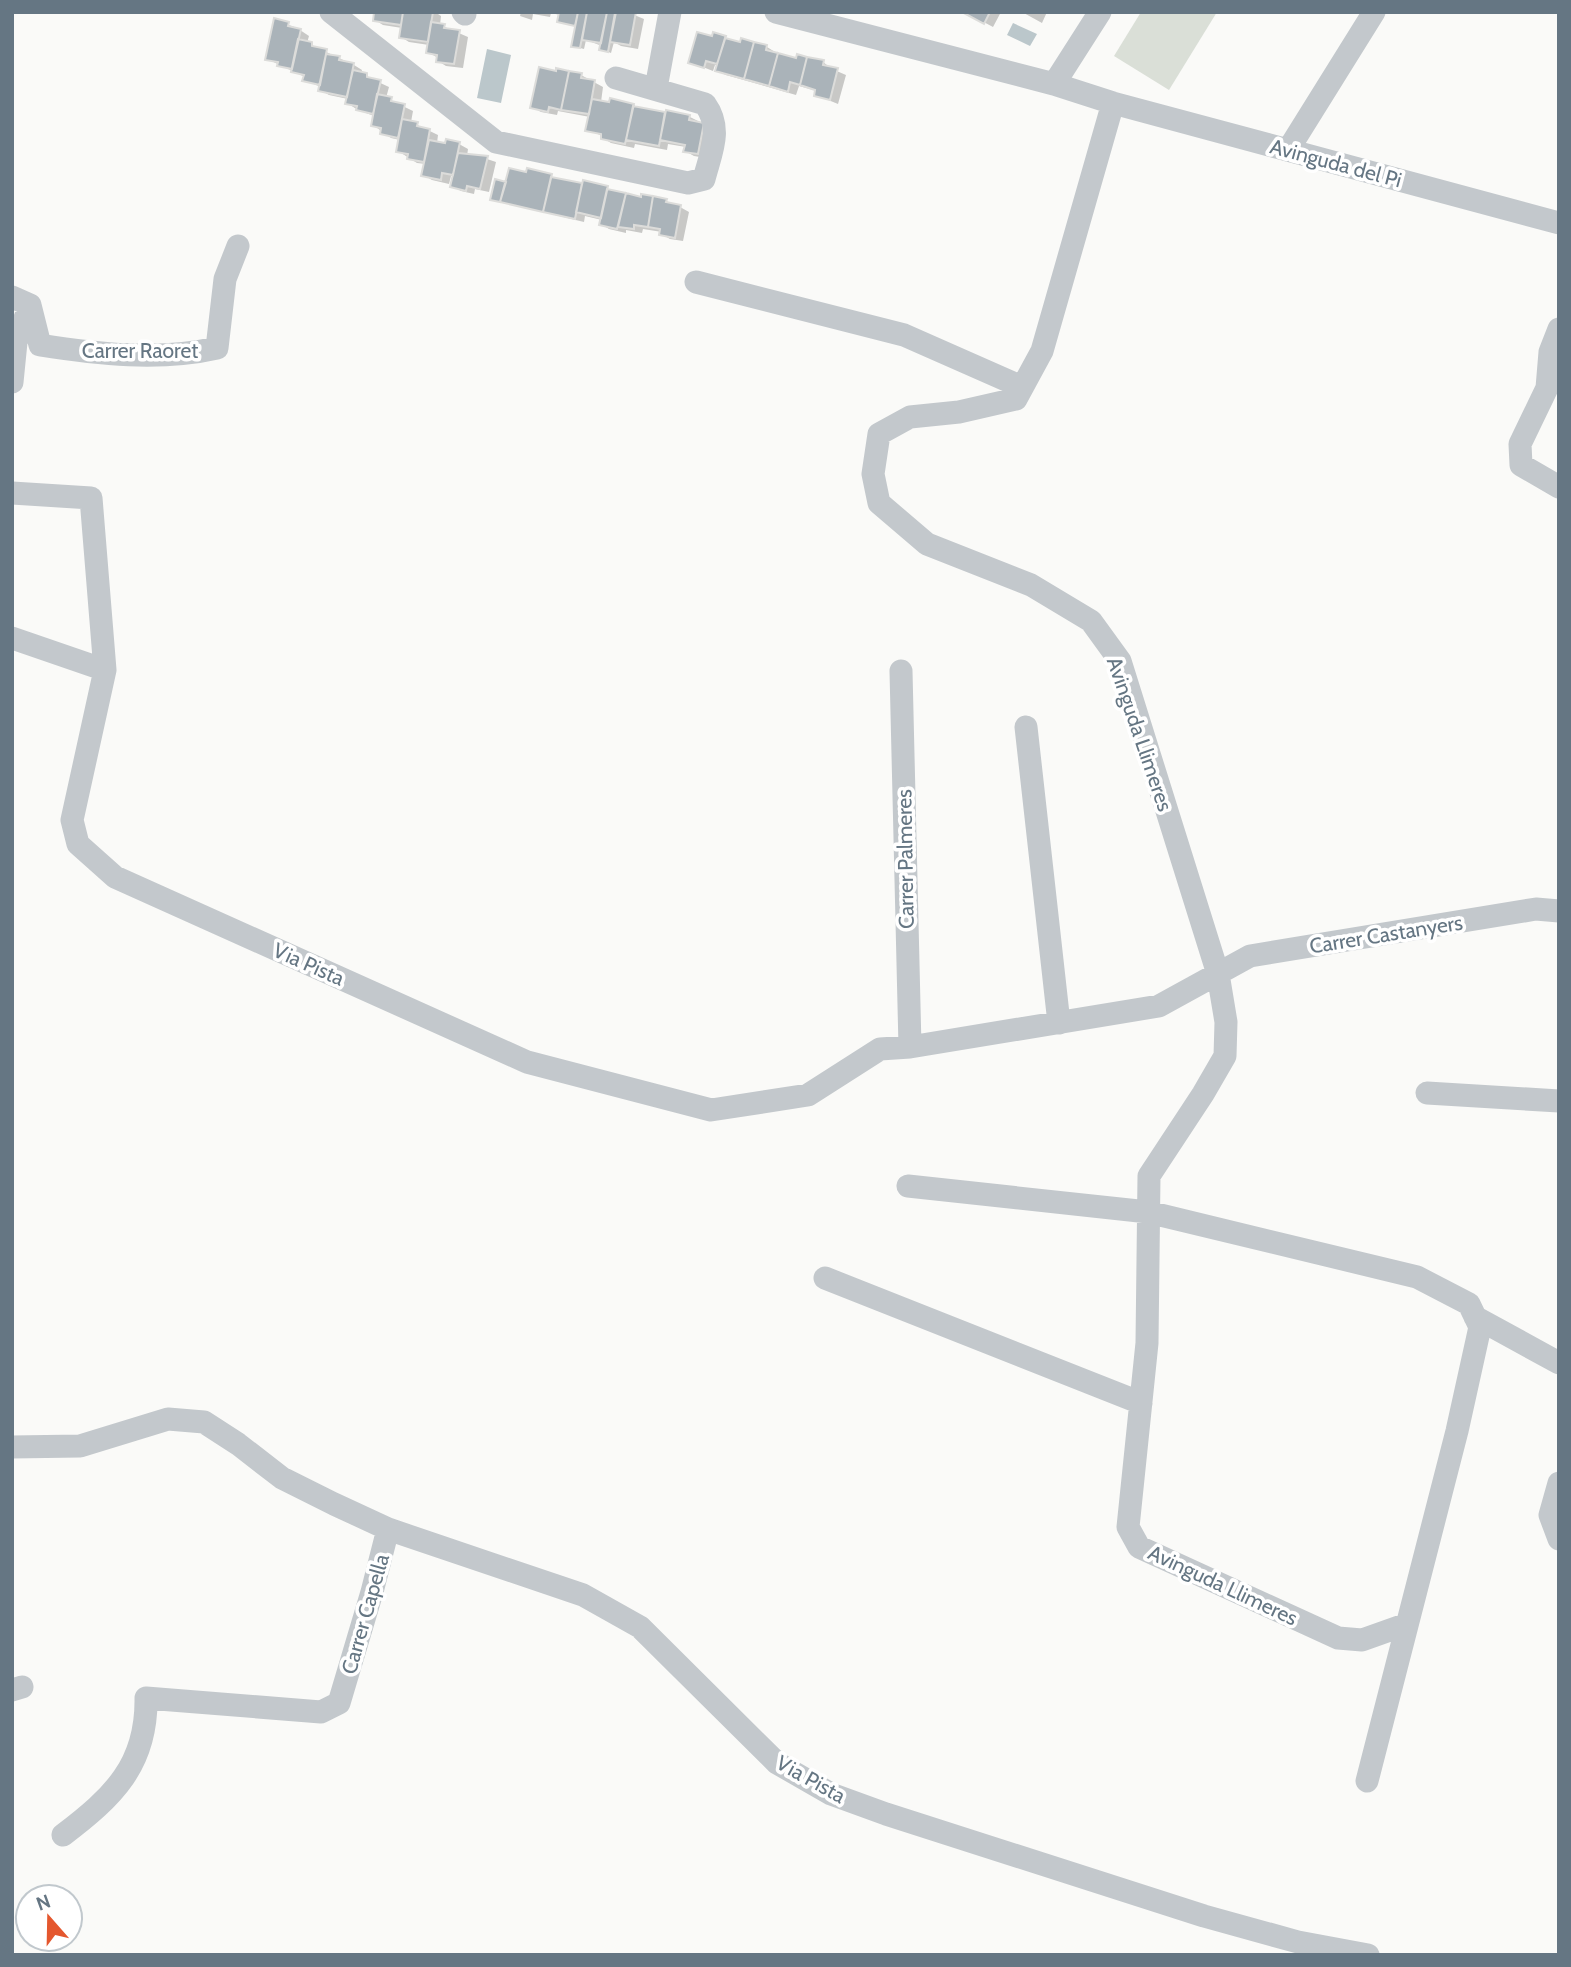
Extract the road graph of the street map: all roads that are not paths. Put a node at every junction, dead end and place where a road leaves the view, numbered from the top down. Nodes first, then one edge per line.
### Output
1 (331, 12) edge
2 (670, 12) edge
3 (776, 12) edge
4 (1100, 12) edge
5 (1374, 12) edge
6 (616, 78) dead end
7 (1054, 84) junction
8 (656, 88) junction
9 (1113, 103) junction
10 (1288, 150) junction
11 (1559, 223) edge
12 (238, 246) dead end
13 (696, 282) dead end
14 (21, 301) edge
15 (1559, 329) edge
16 (1554, 354) edge
17 (12, 382) edge
18 (1022, 387) junction
19 (1559, 487) edge
20 (12, 493) edge
21 (12, 638) edge
22 (105, 670) junction
23 (901, 671) dead end
24 (1026, 727) dead end
25 (1559, 911) edge
26 (1217, 974) junction
27 (1059, 1023) junction
28 (909, 1047) junction
29 (1427, 1093) dead end
30 (1559, 1101) edge
31 (908, 1186) dead end
32 (1148, 1212) junction
33 (825, 1278) dead end
34 (1475, 1317) junction
35 (1559, 1363) edge
36 (1141, 1403) junction
37 (12, 1447) edge
38 (1559, 1483) edge
39 (388, 1529) junction
40 (1559, 1539) edge
41 (1407, 1625) junction
42 (1367, 1781) dead end
43 (63, 1835) dead end
44 (1296, 1948) edge
45 (1368, 1955) edge

1 - 8 street
2 - 8 street
3 - 7 street
4 - 7 street
5 - 10 street
6 - 8 street
7 - 9 street, Avinguda del Pi
9 - 10 street, Avinguda del Pi
9 - 18 street, Avinguda Llimeres
10 - 11 street, Avinguda del Pi
12 - 14 street, Carrer Raoret
13 - 18 street
14 - 17 street, Carrer Raoret
15 - 16 street
16 - 19 street
18 - 26 street, Avinguda Llimeres
20 - 22 street, Via Pista
21 - 22 street
22 - 28 street, Via Pista
23 - 28 street, Carrer Palmeres
24 - 27 street
25 - 26 street, Carrer Castanyers
26 - 27 street
26 - 32 street, Avinguda Llimeres
27 - 28 street
29 - 30 street
31 - 32 street
32 - 34 street
32 - 36 street, Avinguda Llimeres
33 - 36 street
34 - 35 street
34 - 41 street
36 - 41 street, Avinguda Llimeres
37 - 39 street, Carrer Capella
38 - 40 street
39 - 43 street, Carrer Capella
39 - 44 street, Via Pista
41 - 42 street
44 - 45 street

